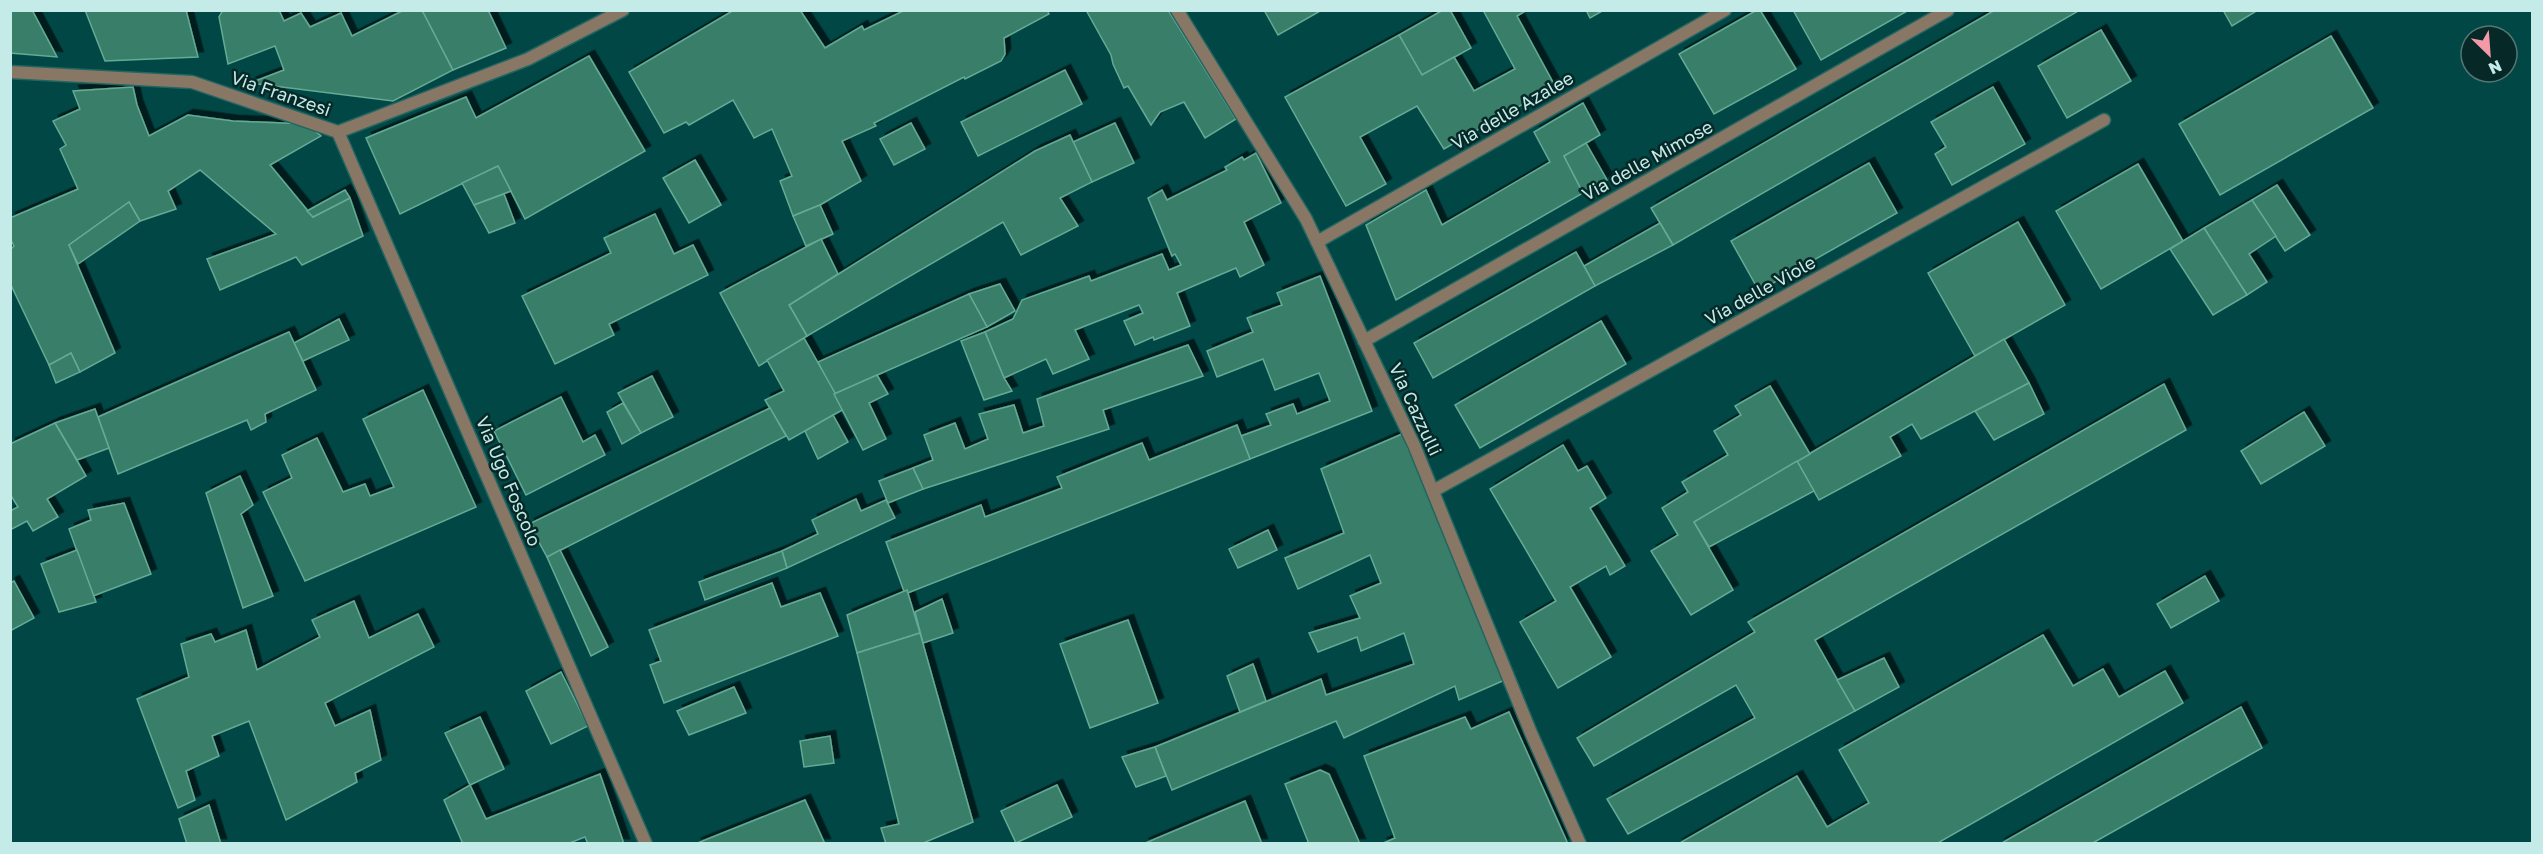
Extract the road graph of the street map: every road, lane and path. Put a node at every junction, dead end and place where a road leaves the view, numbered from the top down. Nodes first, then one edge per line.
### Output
1 (623, 10) edge
2 (1177, 10) edge
3 (1725, 10) edge
4 (1948, 10) edge
5 (10, 72) edge
6 (2104, 120) dead end
7 (338, 132) junction
8 (1317, 242) junction
9 (1364, 341) junction
10 (1433, 491) junction
11 (646, 843) edge
12 (1580, 843) edge

1 - 7 street, Via Franzesi
2 - 8 street, Via Cazzulli
3 - 8 street, Via delle Azalee
4 - 9 street, Via delle Mimose
5 - 7 street, Via Franzesi
6 - 10 street, Via delle Viole
7 - 11 street, Via Ugo Foscolo
8 - 9 street, Via Cazzulli
9 - 10 street, Via Cazzulli
10 - 12 street, Via Cazzulli

